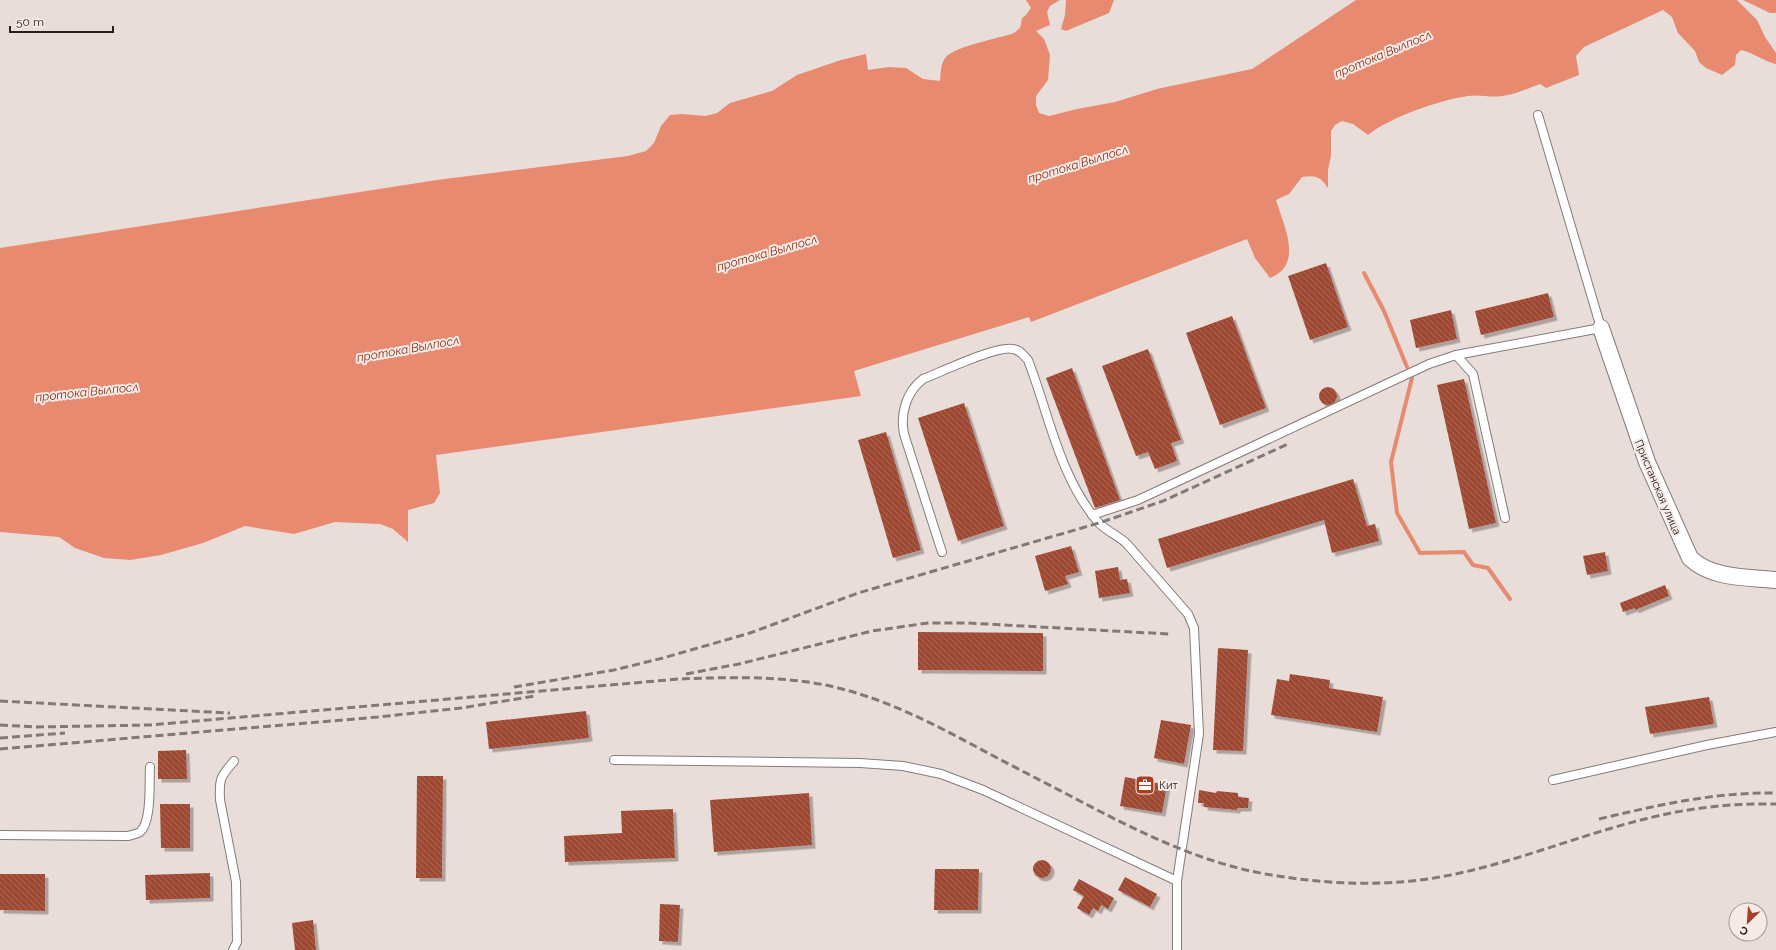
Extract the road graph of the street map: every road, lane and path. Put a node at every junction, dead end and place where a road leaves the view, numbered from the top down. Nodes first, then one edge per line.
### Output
1 (1538, 115) dead end
2 (1601, 328) junction
3 (1456, 355) junction
4 (1092, 515) junction
5 (1505, 518) dead end
6 (942, 552) dead end
7 (1776, 580) edge
8 (1776, 732) edge
9 (614, 760) dead end
10 (234, 761) dead end
11 (150, 767) dead end
12 (1553, 780) dead end
13 (0, 835) edge
14 (1177, 881) junction
15 (234, 950) edge
16 (1177, 950) edge

1 - 2 lane
2 - 3 lane
2 - 7 street, Пристанская улица
3 - 4 lane
3 - 5 lane
4 - 6 lane
4 - 14 lane
8 - 12 lane
9 - 14 lane
10 - 15 lane
11 - 13 lane
14 - 16 lane

